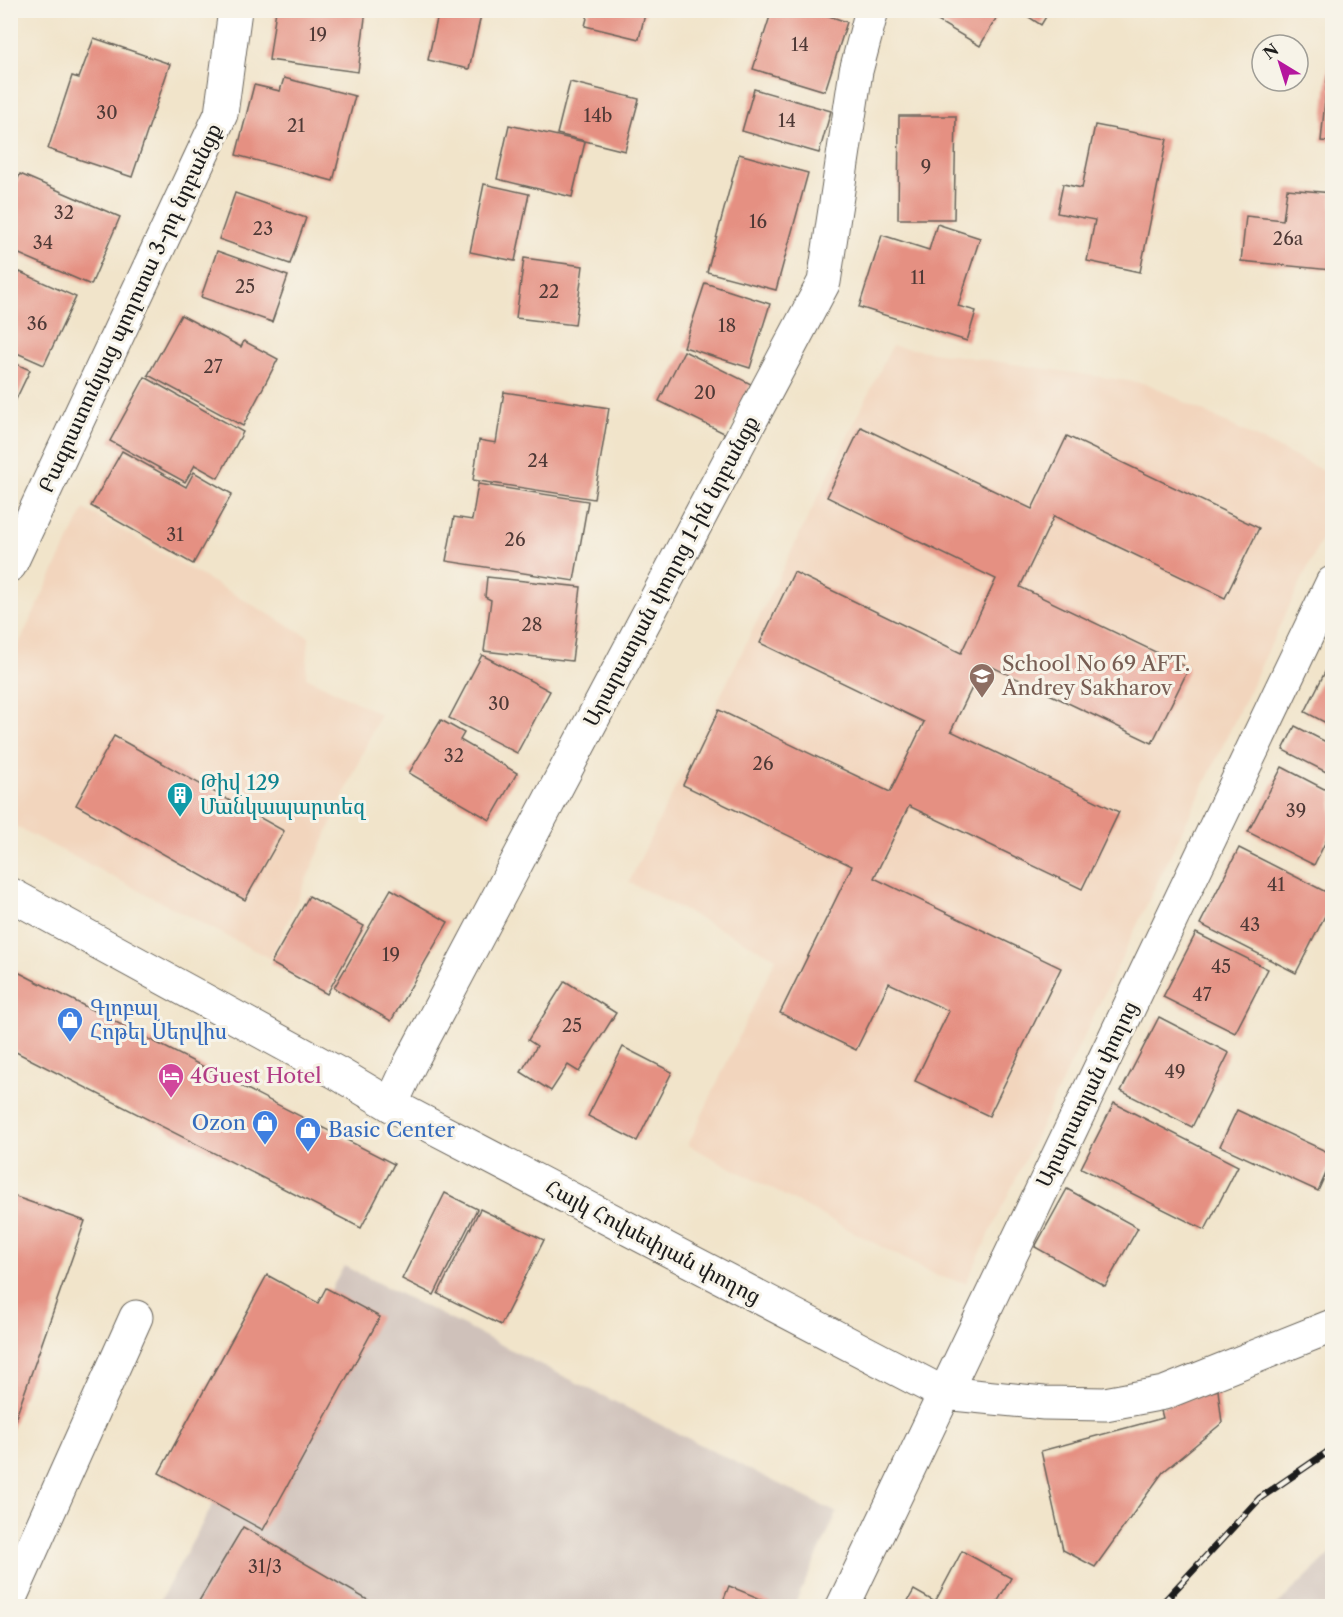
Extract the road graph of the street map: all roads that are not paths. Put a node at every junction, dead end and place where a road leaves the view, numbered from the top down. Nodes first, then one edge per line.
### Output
1 (235, 10) edge
2 (872, 10) edge
3 (10, 565) edge
4 (1332, 583) edge
5 (10, 894) edge
6 (391, 1105) junction
7 (136, 1317) dead end
8 (1332, 1326) edge
9 (943, 1393) junction
10 (10, 1598) edge
11 (843, 1606) edge

1 - 3 street, Բագրատունյաց պողոտա 3-րդ նրբանցք
2 - 6 street, Արարատյան փողոց 1-ին նրբանցք
4 - 9 street, Արարատյան փողոց
5 - 6 street, Հայկ Հովսեփյան փողոց
6 - 9 street, Հայկ Հովսեփյան փողոց
7 - 10 street
8 - 9 street, Հայկ Հովսեփյան փողոց
9 - 11 street, Արարատյան փողոց

